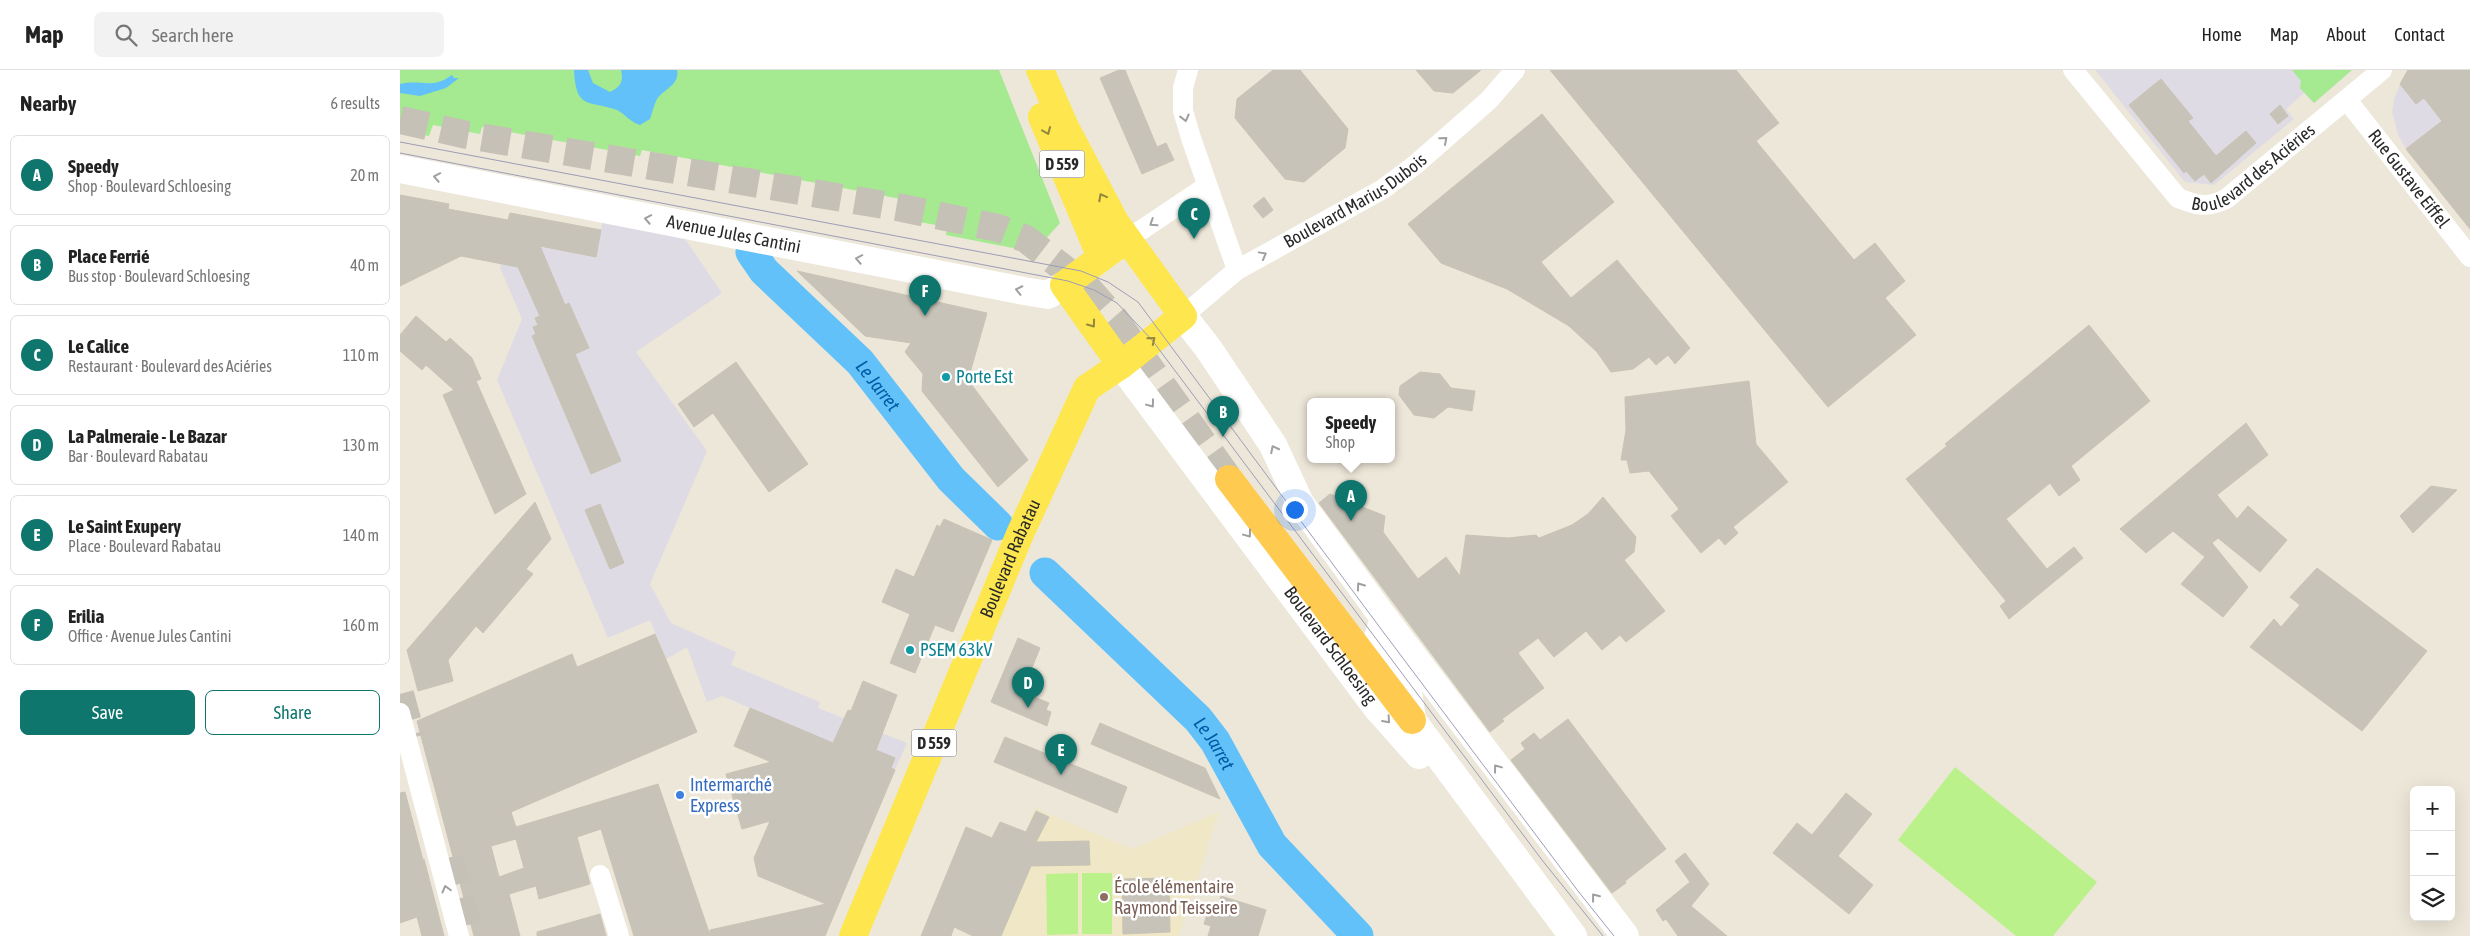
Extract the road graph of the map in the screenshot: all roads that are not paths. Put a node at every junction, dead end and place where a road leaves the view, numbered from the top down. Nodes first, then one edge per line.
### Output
1 (1021, 70) edge
2 (1040, 70) edge
3 (1188, 70) edge
4 (1515, 70) edge
5 (2073, 70) edge
6 (2382, 70) edge
7 (2347, 100) junction
8 (400, 169) edge
9 (1207, 186) junction
10 (1128, 239) junction
11 (1101, 257) junction
12 (2470, 257) edge
13 (1237, 270) junction
14 (1064, 285) junction
15 (1183, 316) junction
16 (1122, 365) junction
17 (1229, 479) tunnel mouth
18 (1384, 618) junction
19 (400, 713) edge
20 (1412, 720) junction
21 (600, 875) dead end
22 (1555, 912) junction
23 (459, 936) edge
24 (619, 936) edge
25 (853, 936) edge
26 (1573, 936) edge
27 (1625, 936) edge

1 -> 11 main road, D 559
10 -> 2 main road, D 559
3 -> 9 street
13 -> 4 street, Boulevard Marius Dubois
5 - 7 street, Boulevard des Aciéries
6 - 7 street, Boulevard des Aciéries
7 - 12 street, Rue Gustave Eiffel
14 -> 8 main road, Avenue Jules Cantini
9 -> 10 street
9 - 13 street
10 - 11 main road
10 - 15 main road, D 559
11 - 14 main road
13 - 15 street, Boulevard Marius Dubois
14 -> 16 main road
16 -> 15 main road, D 559
18 -> 15 main road
16 -> 22 main road, Boulevard Schloesing
16 - 25 main road, Boulevard Rabatau / D 559
17 - 20 highway
18 - 20 main road, Boulevard Schloesing
27 -> 18 main road
23 -> 19 street
20 - 22 main road, Boulevard Schloesing
21 - 24 street
22 - 26 main road, Boulevard Schloesing

